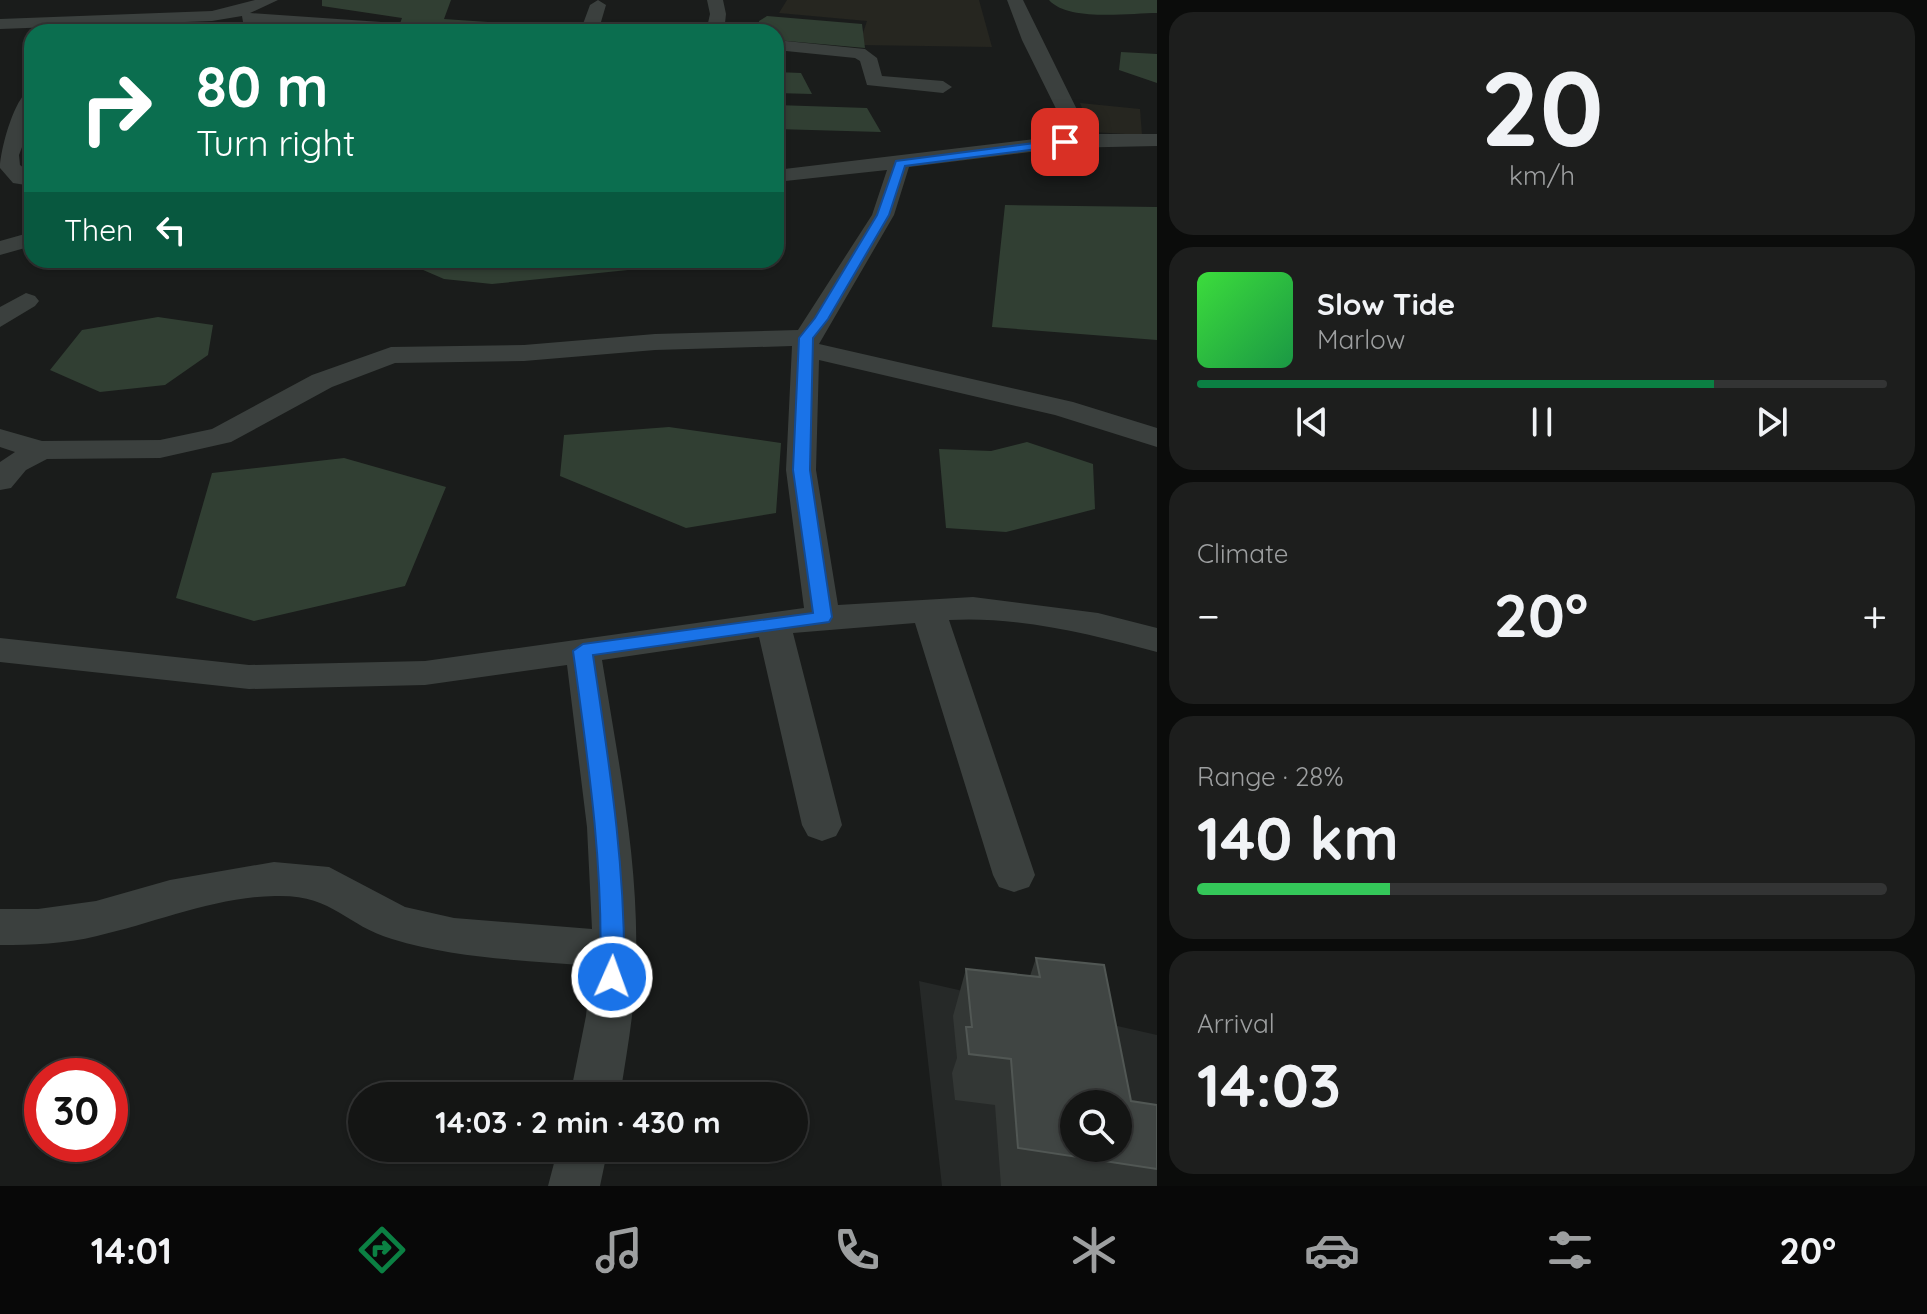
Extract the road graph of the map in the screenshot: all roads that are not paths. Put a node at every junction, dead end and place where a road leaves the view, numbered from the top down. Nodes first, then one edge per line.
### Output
1 (69, 0) edge
2 (270, 0) edge
3 (715, 0) edge
4 (1015, 0) edge
5 (598, 5) dead end
6 (247, 21) edge
7 (46, 23) junction
8 (0, 24) edge
9 (52, 24) edge
10 (159, 24) edge
11 (314, 24) edge
12 (592, 24) edge
13 (716, 24) edge
14 (784, 46) edge
15 (943, 87) dead end
16 (24, 130) edge
17 (1082, 140) junction
18 (1157, 140) edge
19 (900, 163) junction
20 (784, 175) edge
21 (24, 179) edge
22 (24, 241) edge
23 (0, 248) edge
24 (26, 301) dead end
25 (0, 319) edge
26 (806, 343) junction
27 (0, 438) edge
28 (1157, 438) edge
29 (41, 450) junction
30 (0, 481) edge
31 (929, 611) junction
32 (823, 617) junction
33 (773, 624) junction
34 (1153, 631) edge
35 (0, 650) edge
36 (583, 651) junction
37 (822, 825) dead end
38 (1014, 875) dead end
39 (0, 927) edge
40 (613, 949) junction
41 (597, 1082) edge
42 (580, 1162) edge
43 (574, 1186) edge

1 - 7 street
2 - 6 street
3 - 13 street
4 - 17 street
5 - 12 street
6 - 10 street
6 - 11 street
7 - 8 street
7 - 9 street
14 - 15 street
16 - 21 street
17 - 18 street
17 - 19 street
19 - 20 street
19 - 26 street
22 - 23 street
24 - 25 street
26 - 28 street
26 - 29 street
26 - 32 street
27 - 29 street
29 - 30 street
31 - 32 street
31 - 34 street
31 - 38 street
32 - 33 street
33 - 36 street
33 - 37 street
35 - 36 street
36 - 40 street
39 - 40 street
40 - 41 street
42 - 43 street

